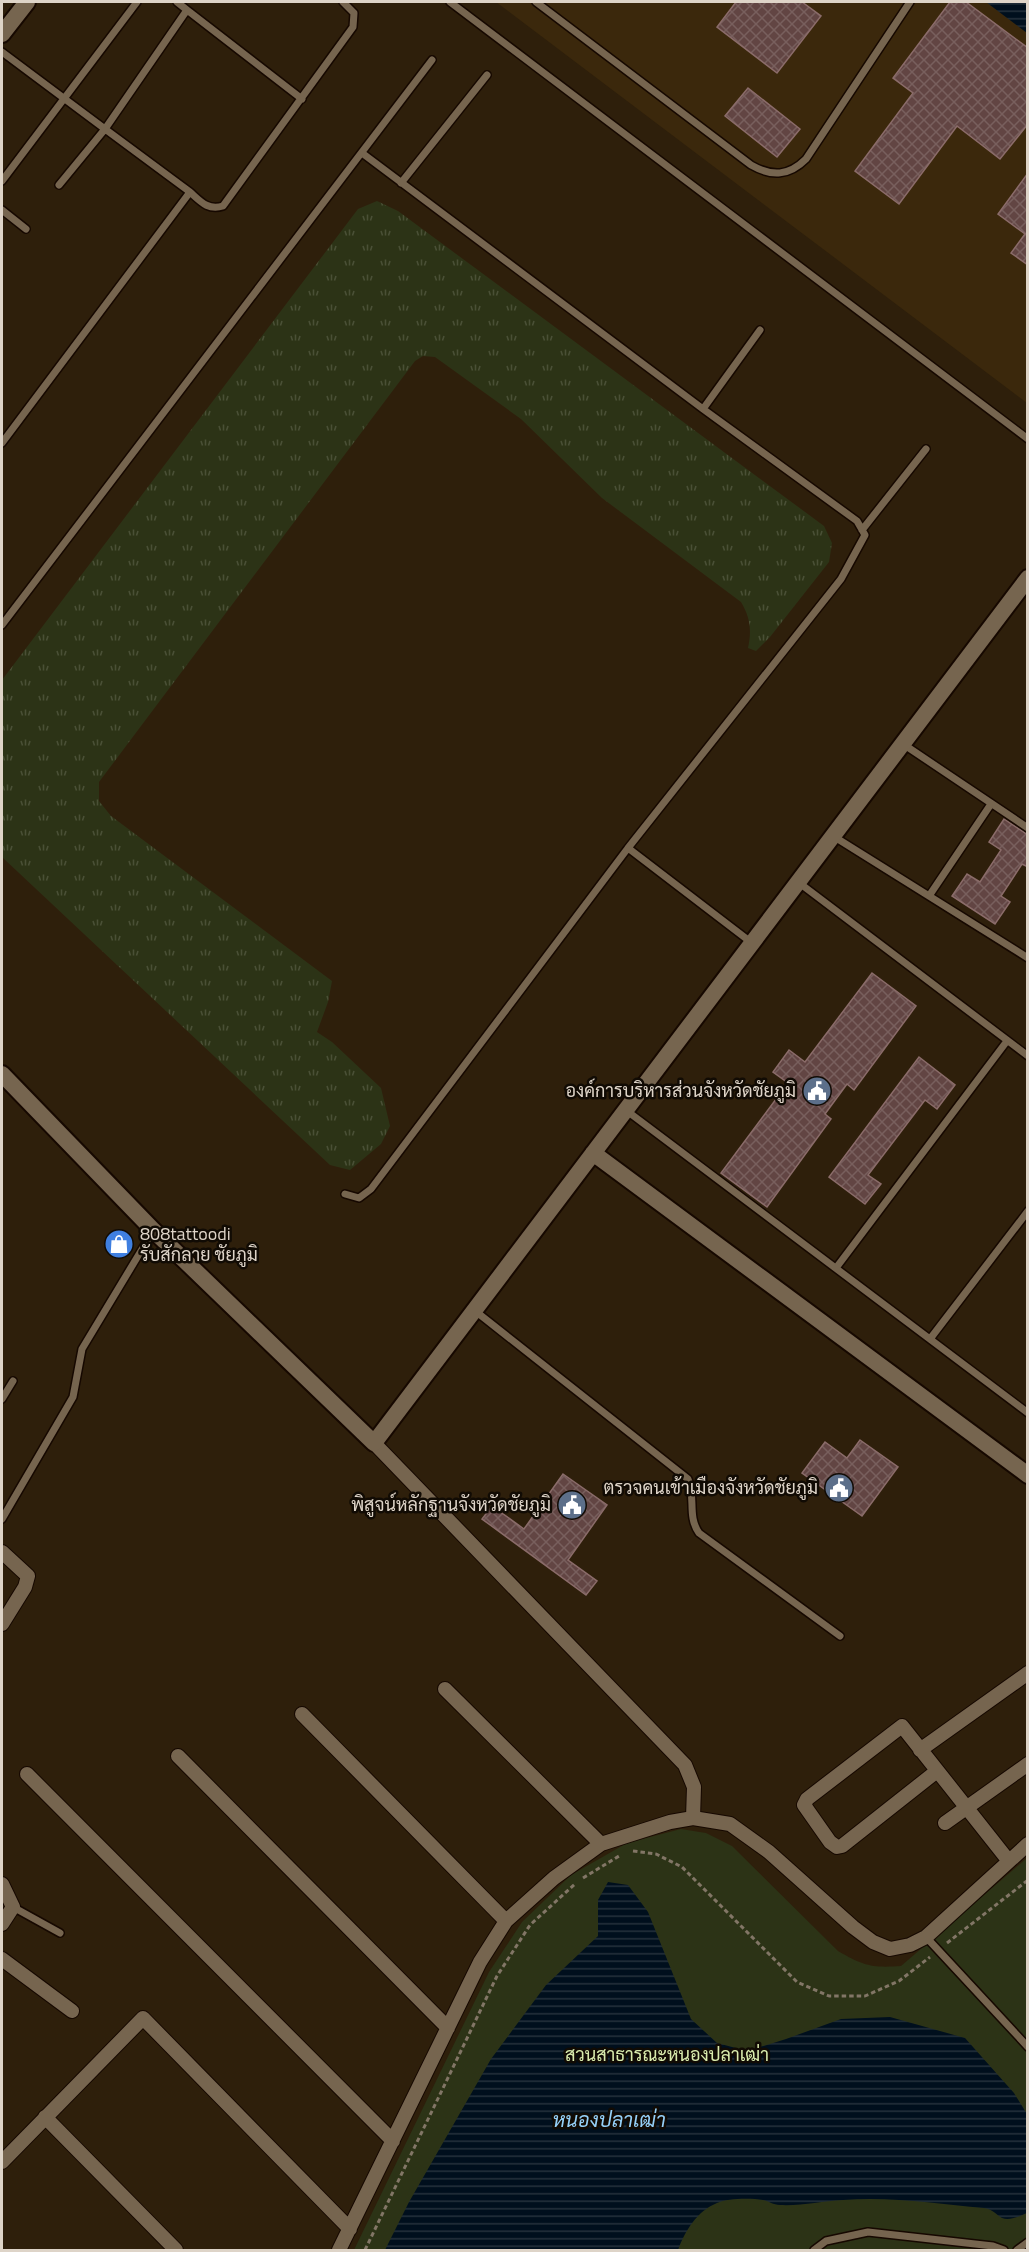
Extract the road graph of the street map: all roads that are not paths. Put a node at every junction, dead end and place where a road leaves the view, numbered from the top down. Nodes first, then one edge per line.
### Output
1 (27, 2) edge
2 (137, 2) edge
3 (177, 2) edge
4 (343, 2) edge
5 (450, 2) edge
6 (536, 2) edge
7 (910, 2) edge
8 (187, 10) junction
9 (2, 34) edge
10 (2, 52) edge
11 (432, 60) dead end
12 (487, 75) dead end
13 (65, 99) junction
14 (302, 99) junction
15 (105, 129) junction
16 (362, 153) junction
17 (2, 181) edge
18 (401, 183) junction
19 (59, 185) dead end
20 (190, 192) junction
21 (2, 210) edge
22 (26, 229) dead end
23 (760, 330) dead end
24 (703, 409) junction
25 (1028, 439) edge
26 (2, 443) edge
27 (926, 449) dead end
28 (862, 530) junction
29 (1028, 578) edge
30 (2, 625) edge
31 (902, 744) junction
32 (991, 804) junction
33 (1028, 828) edge
34 (833, 836) junction
35 (628, 848) junction
36 (798, 882) junction
37 (929, 896) junction
38 (752, 943) junction
39 (1028, 958) edge
40 (1007, 1041) junction
41 (1028, 1056) edge
42 (2, 1074) edge
43 (626, 1110) junction
44 (593, 1153) junction
45 (345, 1194) dead end
46 (1028, 1211) edge
47 (153, 1230) junction
48 (836, 1268) junction
49 (474, 1310) junction
50 (930, 1339) junction
51 (12, 1381) dead end
52 (2, 1399) edge
53 (1028, 1413) edge
54 (374, 1443) junction
55 (1027, 1472) edge
56 (2, 1519) edge
57 (2, 1552) edge
58 (2, 1624) edge
59 (840, 1636) dead end
60 (1028, 1673) edge
61 (445, 1689) dead end
62 (302, 1714) dead end
63 (920, 1750) junction
64 (178, 1756) dead end
65 (1028, 1764) edge
66 (937, 1771) junction
67 (27, 1774) dead end
68 (966, 1808) junction
69 (693, 1818) junction
70 (945, 1823) dead end
71 (601, 1844) junction
72 (1028, 1844) edge
73 (1008, 1860) junction
74 (2, 1884) edge
75 (13, 1906) junction
76 (506, 1921) junction
77 (2, 1924) edge
78 (60, 1933) dead end
79 (926, 1937) junction
80 (2, 1959) edge
81 (72, 2011) dead end
82 (448, 2028) junction
83 (1028, 2048) edge
84 (45, 2117) junction
85 (393, 2141) junction
86 (2, 2162) edge
87 (350, 2229) junction
88 (1028, 2242) edge
89 (176, 2250) edge
90 (339, 2250) edge
91 (814, 2250) edge
92 (1004, 2250) edge
93 (1017, 2250) edge

1 - 9 street
2 - 13 lane
3 - 8 lane
4 - 14 lane
5 - 25 lane
6 - 7 lane
8 - 14 lane
8 - 15 lane
10 - 13 lane
11 - 16 lane
12 - 18 lane
13 - 15 lane
13 - 17 lane
14 - 20 lane
15 - 19 lane
15 - 20 lane
16 - 18 lane
16 - 30 lane
18 - 24 lane
20 - 26 lane
21 - 22 lane
23 - 24 lane
24 - 28 lane
27 - 28 lane
28 - 35 lane
29 - 31 street
31 - 32 lane
31 - 34 street
32 - 33 lane
32 - 37 lane
34 - 36 street
34 - 37 lane
35 - 38 lane
35 - 45 lane
36 - 38 street
36 - 40 lane
37 - 39 lane
38 - 43 street
40 - 41 lane
40 - 48 lane
42 - 47 street
43 - 44 street
43 - 48 lane
44 - 49 street
44 - 55 street
46 - 50 lane
47 - 54 street
47 - 56 lane
48 - 50 lane
49 - 54 street
49 - 59 lane
50 - 53 lane
51 - 52 lane
54 - 69 street
57 - 58 street
60 - 63 street
61 - 71 street
62 - 76 street
63 - 66 street
63 - 66 street
64 - 82 street
65 - 68 street
66 - 68 street
67 - 85 street
68 - 70 street
68 - 73 street
69 - 71 street
69 - 79 street
71 - 76 street
72 - 73 street
73 - 79 street
74 - 75 street
75 - 77 street
75 - 78 lane
76 - 82 street
79 - 83 lane
80 - 81 street
82 - 85 street
84 - 86 street
84 - 87 street
84 - 89 street
85 - 87 street
87 - 90 street
88 - 93 lane
91 - 92 lane

